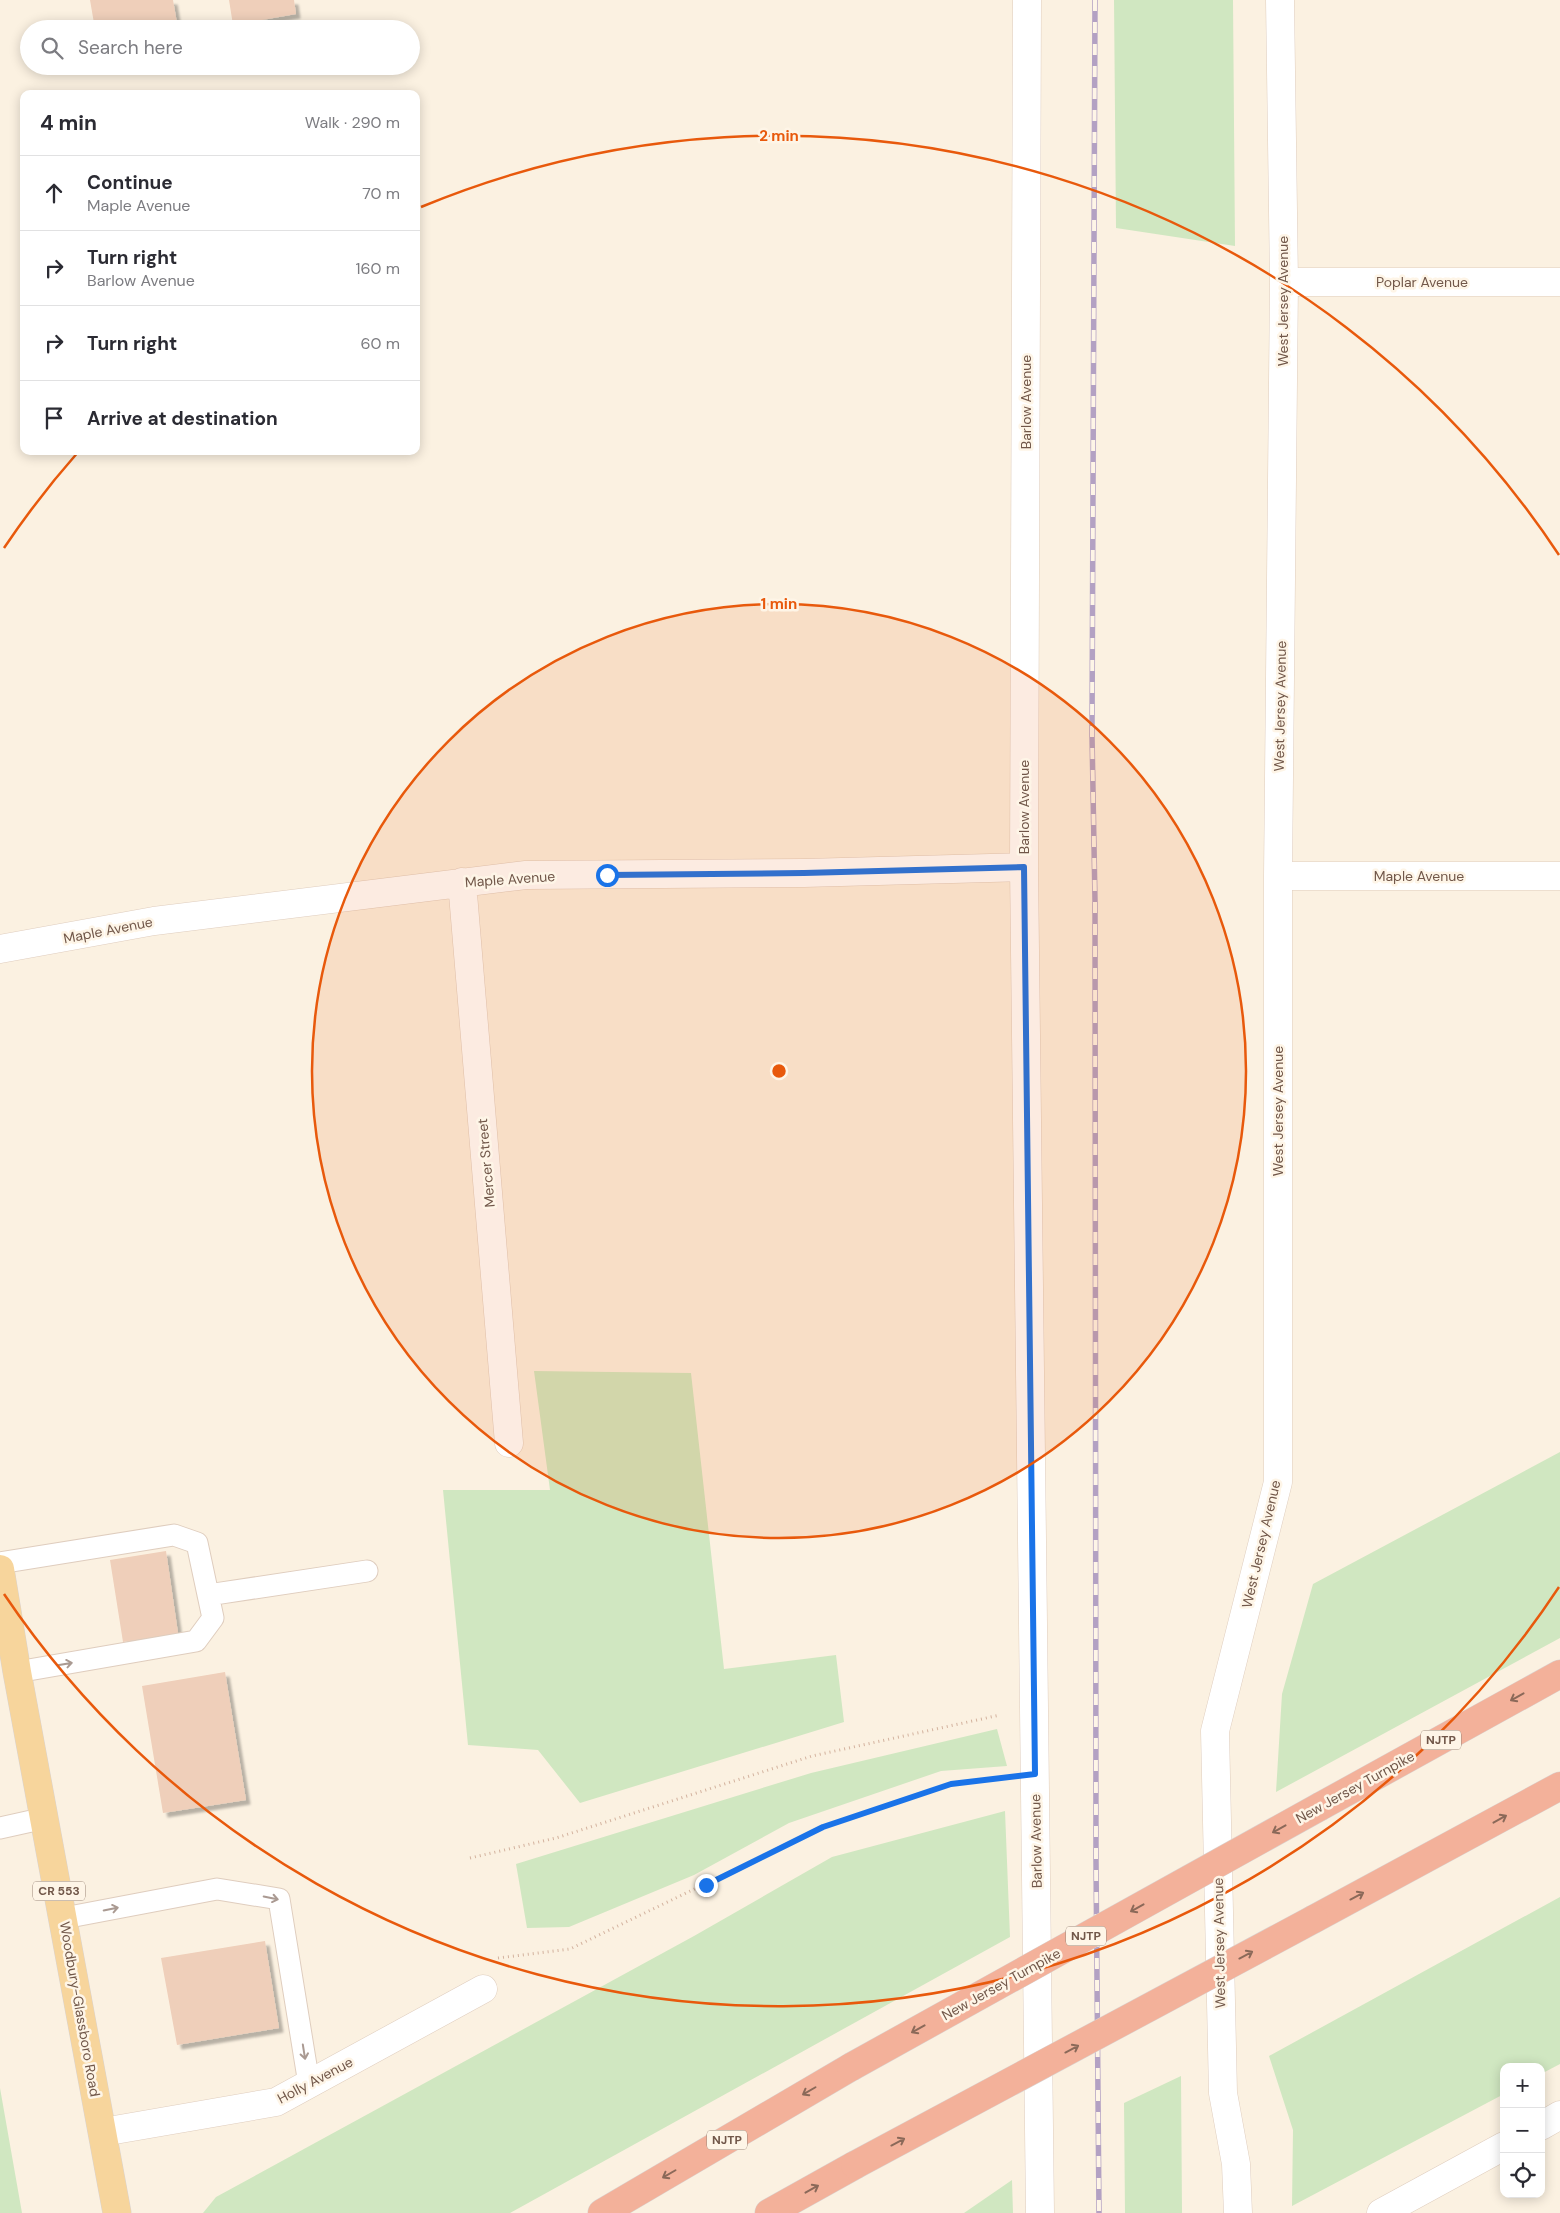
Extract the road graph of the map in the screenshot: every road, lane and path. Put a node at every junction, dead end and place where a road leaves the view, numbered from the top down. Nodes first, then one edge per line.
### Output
1 (1027, 0) edge
2 (1280, 0) edge
3 (1284, 282) junction
4 (1560, 282) edge
5 (1024, 867) junction
6 (1278, 876) junction
7 (1560, 876) edge
8 (462, 882) junction
9 (0, 949) edge
10 (509, 1444) dead end
11 (0, 1563) edge
12 (0, 1569) edge
13 (367, 1571) dead end
14 (208, 1595) junction
15 (17, 1672) junction
16 (1560, 1674) edge
17 (1034, 1708) junction
18 (1035, 1774) junction
19 (1560, 1786) edge
20 (45, 1818) junction
21 (0, 1828) edge
22 (470, 1858) dead end
23 (64, 1918) junction
24 (489, 1959) dead end
25 (483, 1989) dead end
26 (309, 2084) junction
27 (1560, 2115) edge
28 (1545, 2124) edge
29 (103, 2132) junction
30 (1500, 2148) edge
31 (117, 2213) edge
32 (602, 2213) edge
33 (769, 2213) edge
34 (1040, 2213) edge
35 (1238, 2213) edge
36 (1381, 2213) edge

1 - 5 street, Barlow Avenue
2 - 3 street, West Jersey Avenue
3 - 4 street, Poplar Avenue
3 - 6 street, West Jersey Avenue
5 - 8 street, Maple Avenue
5 - 17 street, Barlow Avenue
6 - 7 street, Maple Avenue
6 - 35 street, West Jersey Avenue
8 - 9 street, Maple Avenue
8 - 10 street, Mercer Street
11 - 14 lane
12 - 15 main road, Woodbury-Glassboro Road / CR 553
13 - 14 lane
15 -> 14 lane
15 - 20 main road, Woodbury-Glassboro Road / CR 553
16 -> 32 highway, New Jersey Turnpike / NJTP, bridge
17 - 18 street, Barlow Avenue
17 - 22 path
18 - 24 path
18 - 34 street, Barlow Avenue
33 -> 19 highway, bridge
20 - 21 lane
20 - 23 main road, Woodbury-Glassboro Road / CR 553
23 -> 26 lane
23 - 29 main road, Woodbury-Glassboro Road / CR 553
25 - 26 street, Holly Avenue
26 - 29 street, Holly Avenue
27 - 28 street
29 - 31 main road, Woodbury-Glassboro Road / CR 553
30 - 36 street

